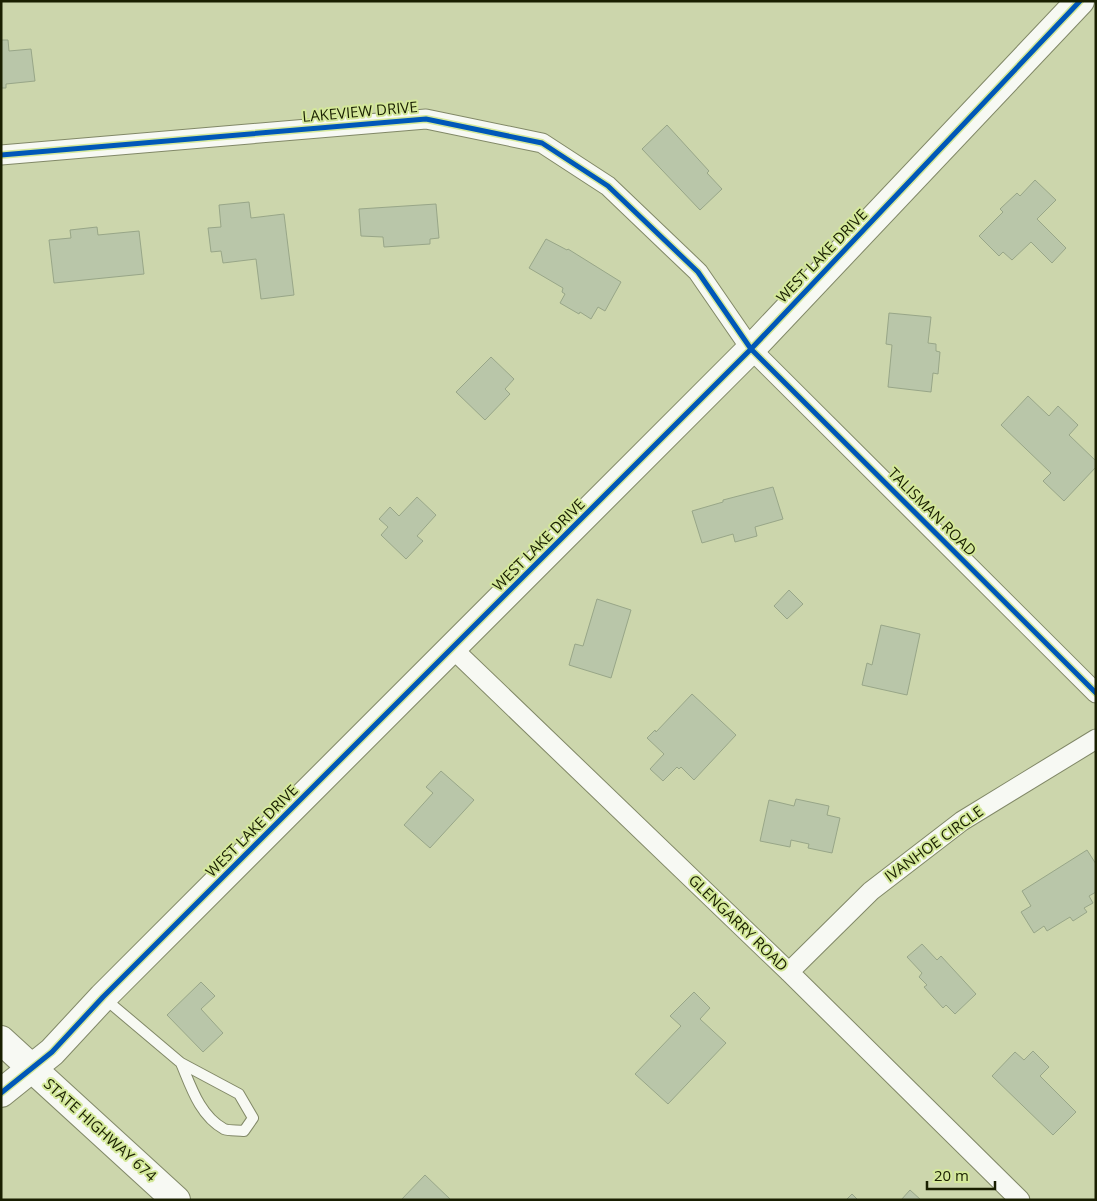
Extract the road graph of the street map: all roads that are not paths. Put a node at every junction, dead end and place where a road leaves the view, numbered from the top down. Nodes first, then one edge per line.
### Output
1 (1080, 1) edge
2 (1, 155) edge
3 (751, 349) junction
4 (453, 649) junction
5 (1096, 693) edge
6 (1096, 739) edge
7 (789, 972) junction
8 (103, 997) junction
9 (1, 1040) edge
10 (181, 1063) junction
11 (31, 1068) junction
12 (1, 1092) edge
13 (176, 1200) edge
14 (1020, 1200) edge

1 - 3 street, WEST LAKE DRIVE
2 - 3 street, LAKEVIEW DRIVE
3 - 4 street, WEST LAKE DRIVE
3 - 5 street, TALISMAN ROAD
4 - 7 street, GLENGARRY ROAD
4 - 8 street, WEST LAKE DRIVE
6 - 7 street, IVANHOE CIRCLE
7 - 14 street, GLENGARRY ROAD
8 - 10 lane
8 - 11 street, WEST LAKE DRIVE
9 - 11 street, STATE HIGHWAY 674
10 - 10 lane
11 - 12 street, WEST LAKE DRIVE
11 - 13 street, STATE HIGHWAY 674

